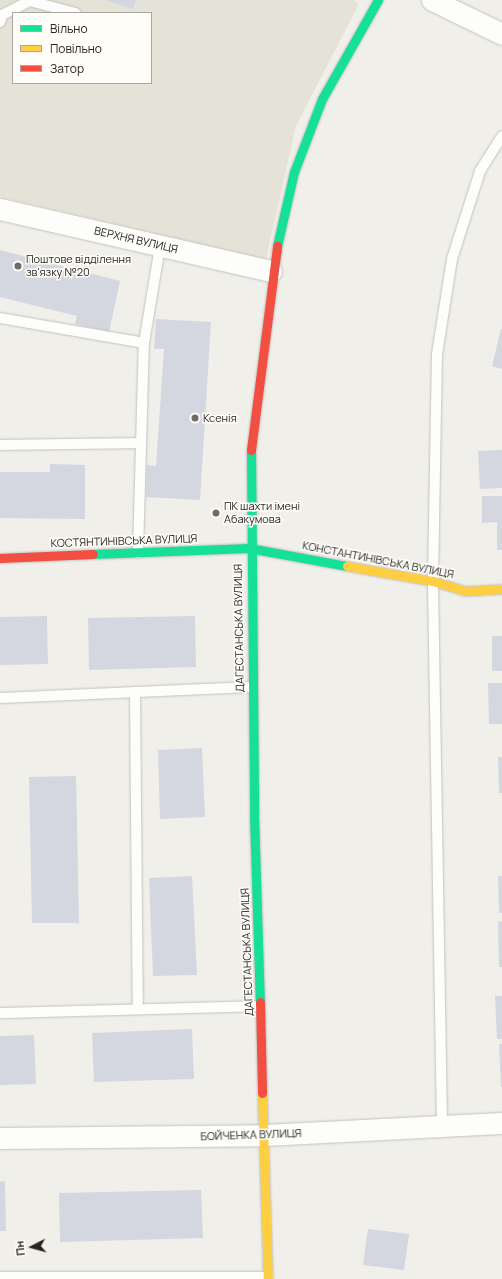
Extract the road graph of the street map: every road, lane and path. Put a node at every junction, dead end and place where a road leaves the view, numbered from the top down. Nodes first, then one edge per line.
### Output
1 (378, 0) edge
2 (432, 0) edge
3 (71, 12) edge
4 (0, 22) edge
5 (502, 34) edge
6 (502, 136) edge
7 (0, 209) edge
8 (160, 246) junction
9 (271, 271) junction
10 (0, 318) edge
11 (144, 343) junction
12 (141, 443) junction
13 (0, 445) edge
14 (249, 548) junction
15 (138, 553) junction
16 (0, 558) edge
17 (433, 581) junction
18 (502, 589) edge
19 (252, 687) junction
20 (135, 692) junction
21 (0, 698) edge
22 (260, 1006) junction
23 (138, 1009) junction
24 (0, 1013) edge
25 (502, 1123) edge
26 (442, 1126) junction
27 (264, 1136) junction
28 (0, 1138) edge
29 (0, 1277) edge
30 (268, 1278) edge

1 - 9 street, ДАГЕСТАНСЬКА ВУЛИЦЯ
2 - 5 street
3 - 4 lane
6 - 17 lane
7 - 8 street, ВЕРХНЯ ВУЛИЦЯ
8 - 9 street, ВЕРХНЯ ВУЛИЦЯ
8 - 11 lane
9 - 14 street, ДАГЕСТАНСЬКА ВУЛИЦЯ
10 - 11 lane
11 - 12 lane
12 - 13 lane
12 - 15 lane
14 - 15 street, КОСТЯНТИНІВСЬКА ВУЛИЦЯ
14 - 17 street, КОНСТАНТИНІВСЬКА ВУЛИЦЯ
14 - 19 street, ДАГЕСТАНСЬКА ВУЛИЦЯ
15 - 16 street, КОСТЯНТИНІВСЬКА ВУЛИЦЯ
17 - 18 street, КОНСТАНТИНІВСЬКА ВУЛИЦЯ
17 - 26 lane
19 - 20 lane
19 - 22 street, ДАГЕСТАНСЬКА ВУЛИЦЯ
20 - 21 lane
20 - 23 lane
22 - 23 lane
22 - 27 street, ДАГЕСТАНСЬКА ВУЛИЦЯ
23 - 24 lane
25 - 26 street, БОЙЧЕНКА ВУЛИЦЯ
26 - 27 street, БОЙЧЕНКА ВУЛИЦЯ
27 - 28 street, БОЙЧЕНКА ВУЛИЦЯ
27 - 30 street, ДАГЕСТАНСЬКА ВУЛИЦЯ
29 - 30 lane

